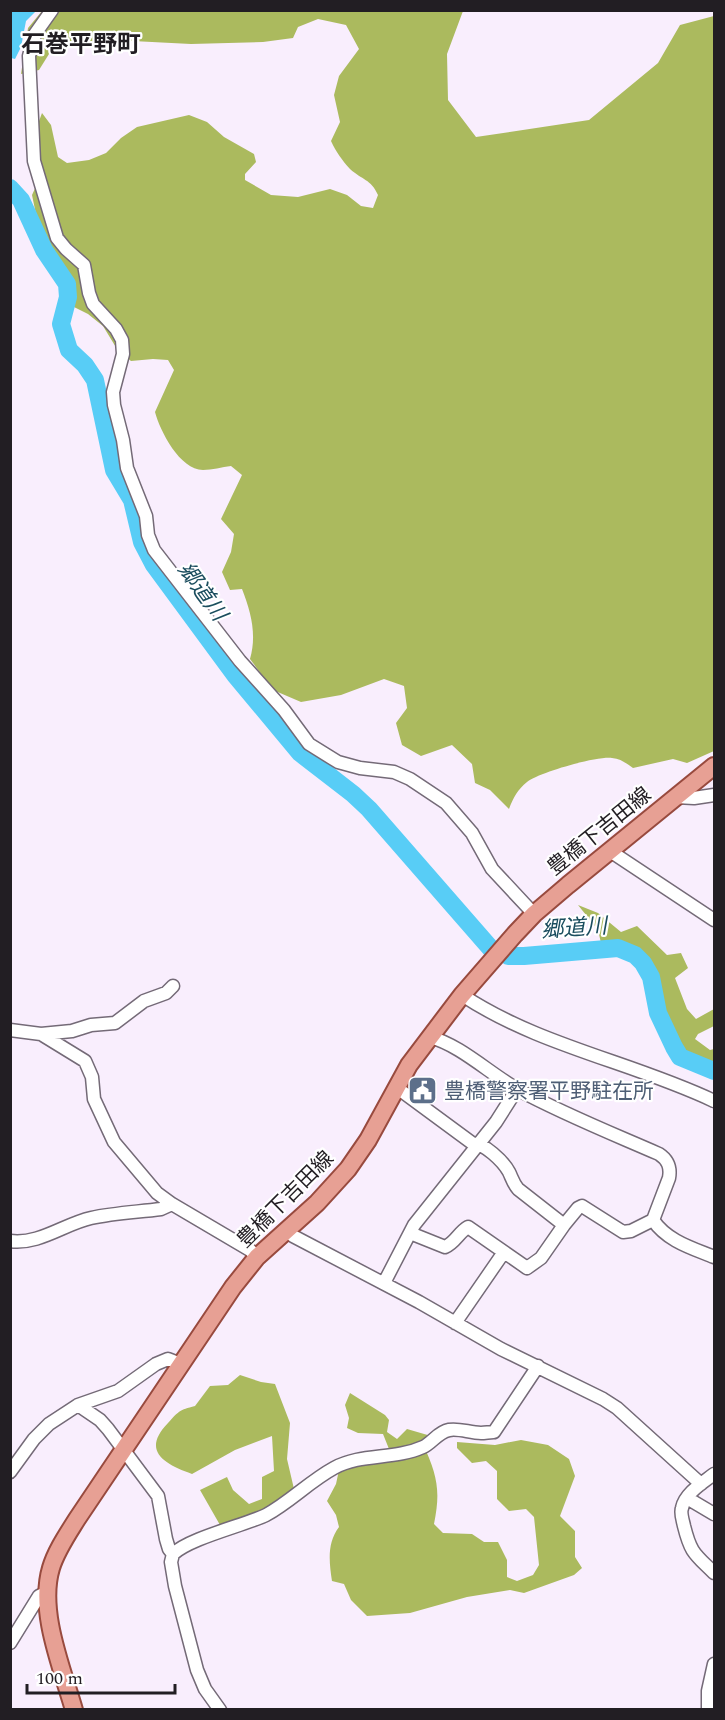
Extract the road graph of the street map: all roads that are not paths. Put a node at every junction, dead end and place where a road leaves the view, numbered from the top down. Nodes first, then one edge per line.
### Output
1 (52, 10) edge
2 (714, 766) edge
3 (714, 795) edge
4 (676, 797) junction
5 (610, 850) junction
6 (534, 914) junction
7 (714, 920) edge
8 (173, 986) dead end
9 (462, 995) junction
10 (10, 1030) edge
11 (41, 1034) junction
12 (430, 1037) junction
13 (396, 1087) junction
14 (517, 1089) junction
15 (714, 1101) edge
16 (478, 1143) junction
17 (172, 1204) junction
18 (652, 1220) junction
19 (564, 1225) junction
20 (288, 1229) junction
21 (410, 1233) junction
22 (10, 1241) edge
23 (504, 1252) junction
24 (257, 1257) junction
25 (714, 1257) edge
26 (384, 1283) junction
27 (455, 1323) junction
28 (181, 1364) junction
29 (538, 1366) junction
30 (78, 1405) junction
31 (123, 1449) junction
32 (10, 1472) edge
33 (714, 1474) edge
34 (701, 1484) junction
35 (687, 1498) junction
36 (714, 1514) edge
37 (173, 1554) junction
38 (714, 1573) edge
39 (45, 1593) junction
40 (10, 1643) edge
41 (714, 1664) edge
42 (74, 1710) edge
43 (220, 1710) edge
44 (708, 1710) edge

1 - 6 street
2 - 4 main road, 豊橋下吉田線
3 - 4 street
4 - 5 main road, 豊橋下吉田線
5 - 6 main road, 豊橋下吉田線
5 - 7 street
6 - 9 main road, 豊橋下吉田線
8 - 11 street
9 - 12 main road, 豊橋下吉田線
9 - 15 street
10 - 11 street
11 - 17 street
12 - 13 main road, 豊橋下吉田線
12 - 14 street
13 - 16 street
13 - 20 main road, 豊橋下吉田線
14 - 16 street
14 - 18 street
16 - 19 street
16 - 21 street
17 - 22 street
17 - 24 street
18 - 19 street
18 - 25 street
19 - 23 street
20 - 24 main road, 豊橋下吉田線
20 - 26 street
21 - 23 street
21 - 26 street
23 - 27 street
24 - 28 main road, 豊橋下吉田線
26 - 27 street
27 - 29 street
28 - 30 street
28 - 31 main road, 豊橋下吉田線
29 - 34 street
29 - 37 street
30 - 31 street
30 - 32 street
31 - 37 street
31 - 39 main road, 豊橋下吉田線
33 - 34 street
34 - 35 street
35 - 36 street
35 - 38 street
37 - 43 street
39 - 40 street
39 - 42 main road, 豊橋下吉田線
41 - 44 street

